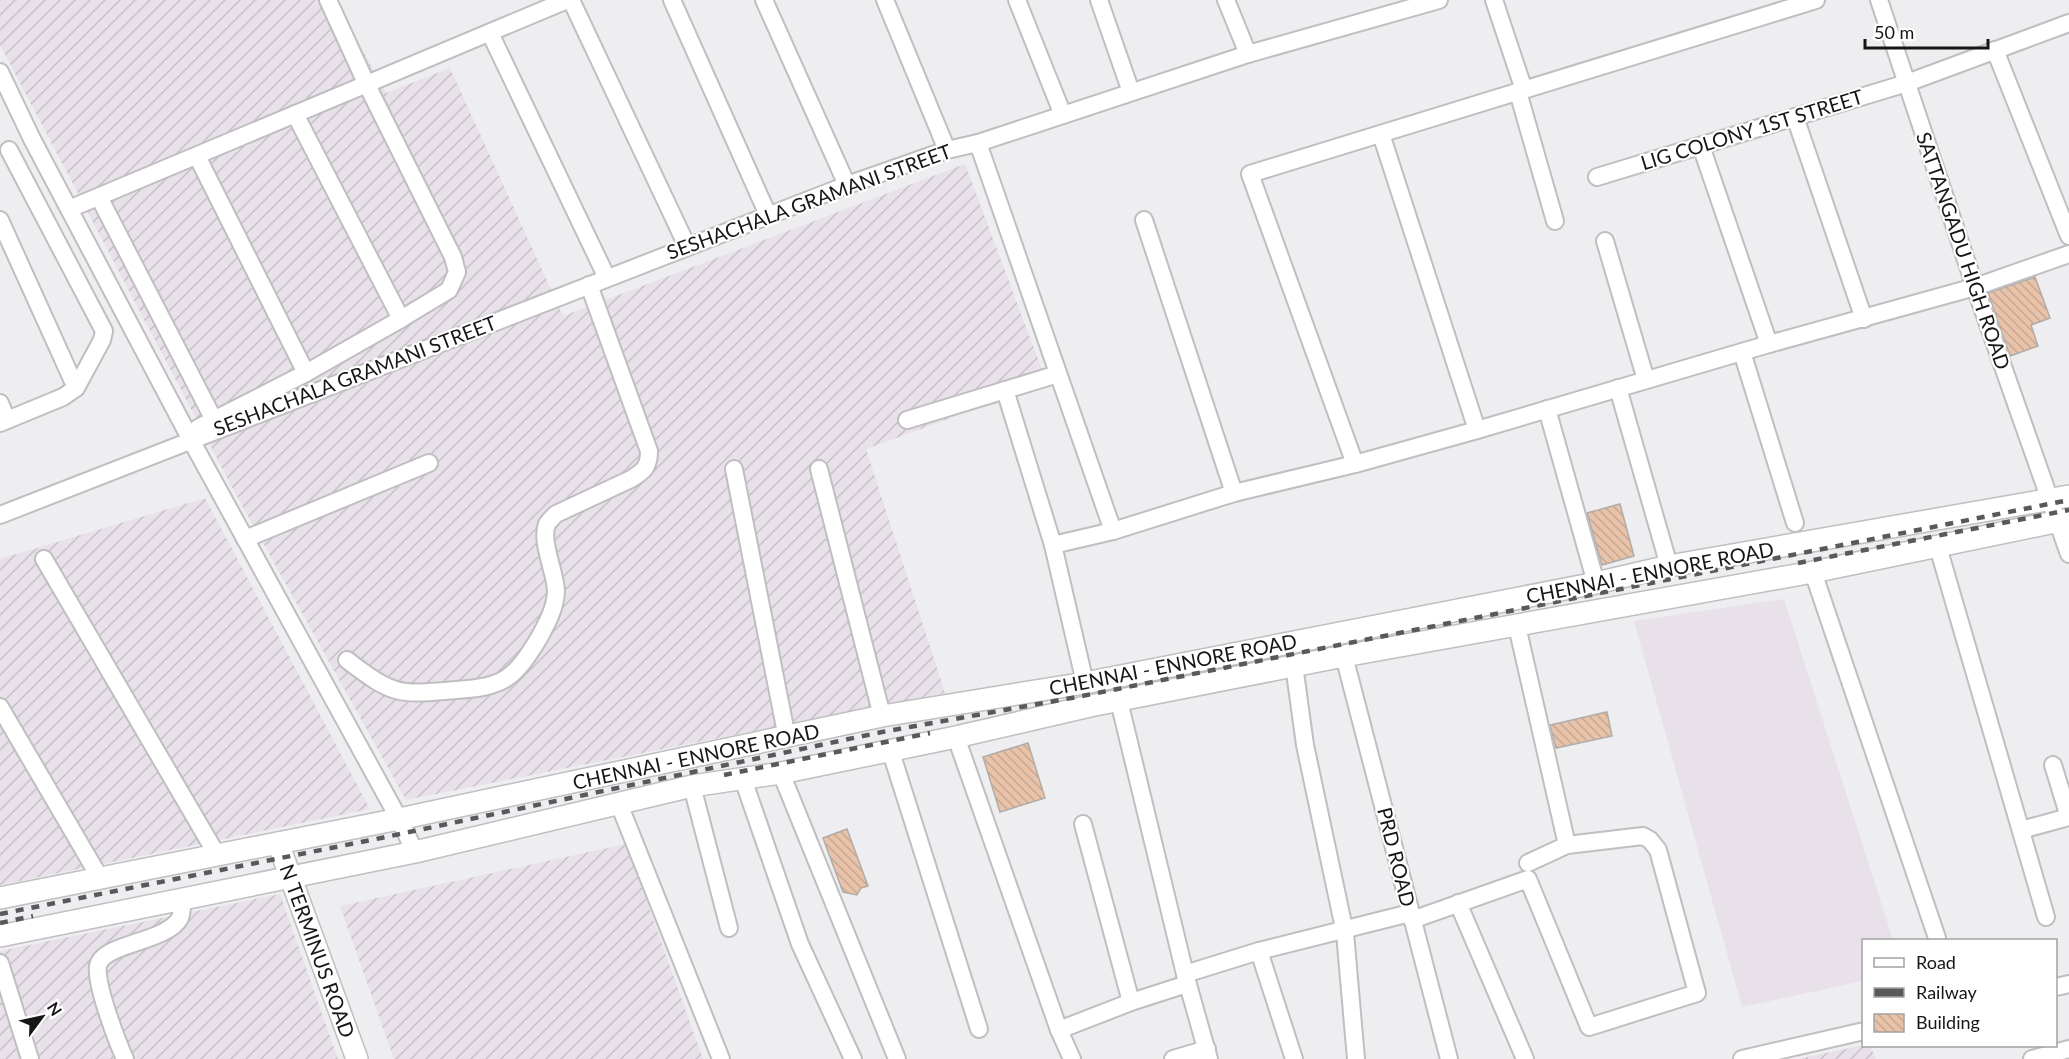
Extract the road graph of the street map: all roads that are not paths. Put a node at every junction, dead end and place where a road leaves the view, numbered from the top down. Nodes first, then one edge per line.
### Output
1 (328, 0) edge
2 (569, 0) edge
3 (672, 0) edge
4 (764, 0) edge
5 (885, 0) edge
6 (1017, 0) edge
7 (1099, 0) edge
8 (1226, 0) edge
9 (1439, 0) edge
10 (1494, 0) edge
11 (1816, 0) edge
12 (1879, 0) edge
13 (1392, 7) edge
14 (2069, 23) edge
15 (490, 33) junction
16 (1995, 50) junction
17 (1248, 54) junction
18 (0, 72) edge
19 (1907, 83) junction
20 (367, 85) junction
21 (1521, 91) junction
22 (1131, 92) junction
23 (295, 114) junction
24 (1063, 115) junction
25 (1795, 117) junction
26 (1381, 134) junction
27 (32, 140) junction
28 (978, 143) junction
29 (1701, 146) junction
30 (947, 150) junction
31 (4, 152) edge
32 (197, 156) junction
33 (1597, 177) dead end
34 (847, 185) junction
35 (99, 197) junction
36 (69, 209) junction
37 (768, 215) junction
38 (0, 220) edge
39 (1144, 220) dead end
40 (1555, 221) dead end
41 (2069, 236) edge
42 (1605, 241) dead end
43 (687, 246) junction
44 (2069, 254) edge
45 (607, 278) junction
46 (589, 285) junction
47 (1974, 287) junction
48 (401, 319) junction
49 (1864, 319) junction
50 (1769, 344) junction
51 (1742, 352) junction
52 (306, 373) junction
53 (1058, 374) junction
54 (1646, 380) junction
55 (76, 388) junction
56 (1618, 388) junction
57 (1005, 390) junction
58 (0, 403) edge
59 (1547, 410) junction
60 (214, 420) junction
61 (907, 420) dead end
62 (4, 422) edge
63 (1477, 430) junction
64 (189, 437) junction
65 (429, 463) dead end
66 (1355, 464) junction
67 (734, 469) dead end
68 (819, 470) dead end
69 (1234, 493) junction
70 (2059, 498) edge
71 (0, 515) edge
72 (2063, 520) edge
73 (1796, 523) dead end
74 (1113, 531) junction
75 (245, 539) junction
76 (1053, 545) junction
77 (1938, 547) junction
78 (2069, 554) edge
79 (44, 559) dead end
80 (1670, 566) junction
81 (1813, 572) junction
82 (1596, 583) junction
83 (1517, 626) junction
84 (1344, 656) junction
85 (347, 660) dead end
86 (1294, 665) junction
87 (1085, 683) junction
88 (1119, 701) junction
89 (0, 708) edge
90 (882, 716) junction
91 (956, 737) junction
92 (787, 738) junction
93 (890, 749) junction
94 (2053, 765) dead end
95 (782, 773) junction
96 (743, 779) junction
97 (692, 786) junction
98 (619, 804) junction
99 (2069, 817) edge
100 (399, 819) junction
101 (1083, 824) dead end
102 (2021, 830) junction
103 (278, 843) junction
104 (1567, 846) junction
105 (415, 852) junction
106 (217, 855) junction
107 (1528, 863) dead end
108 (290, 876) junction
109 (100, 878) junction
110 (0, 898) edge
111 (183, 899) junction
112 (1458, 903) junction
113 (1411, 916) junction
114 (2046, 917) dead end
115 (729, 928) dead end
116 (1344, 929) junction
117 (0, 936) edge
118 (1937, 938) dead end
119 (1259, 951) junction
120 (0, 963) edge
121 (1186, 979) junction
122 (1131, 1002) junction
123 (979, 1029) dead end
124 (1059, 1030) junction
125 (1862, 1031) edge
126 (2069, 1049) edge
127 (1208, 1054) edge
128 (30, 1059) edge
129 (125, 1059) edge
130 (357, 1059) edge
131 (721, 1059) edge
132 (853, 1059) edge
133 (897, 1059) edge
134 (1072, 1059) edge
135 (1173, 1059) edge
136 (1294, 1059) edge
137 (1356, 1059) edge
138 (1449, 1059) edge
139 (1525, 1059) edge
140 (1742, 1059) edge
141 (2032, 1059) edge

1 - 20 street
2 - 15 street
2 - 43 street
3 - 37 street
4 - 34 street
5 - 30 street
6 - 24 street
7 - 22 street
8 - 17 street
9 - 13 street, SESHACHALA GRAMANI STREET
10 - 21 street
11 - 21 street
12 - 19 street, SATTANGADU HIGH ROAD
13 - 17 street, SESHACHALA GRAMANI STREET
14 - 16 street, LIG COLONY 1ST STREET
15 - 20 street
15 - 45 street
16 - 19 street, LIG COLONY 1ST STREET
16 - 41 street
17 - 22 street, SESHACHALA GRAMANI STREET
18 - 27 street
19 - 25 street, LIG COLONY 1ST STREET
19 - 47 street, SATTANGADU HIGH ROAD
20 - 23 street
20 - 48 street
21 - 26 street
21 - 40 street
22 - 24 street, SESHACHALA GRAMANI STREET
23 - 32 street
23 - 48 street
24 - 28 street, SESHACHALA GRAMANI STREET
25 - 29 street, LIG COLONY 1ST STREET
25 - 49 street
26 - 63 street
26 - 66 street
27 - 31 street
27 - 36 street
28 - 30 street, SESHACHALA GRAMANI STREET
28 - 53 street
29 - 33 street, LIG COLONY 1ST STREET
29 - 50 street
30 - 34 street, SESHACHALA GRAMANI STREET
31 - 55 street
32 - 35 street
32 - 52 street
34 - 37 street, SESHACHALA GRAMANI STREET
35 - 36 street
35 - 60 street
36 - 64 street
37 - 43 street, SESHACHALA GRAMANI STREET
38 - 55 street
39 - 69 street
42 - 54 street
43 - 45 street, SESHACHALA GRAMANI STREET
44 - 47 street
45 - 46 street, SESHACHALA GRAMANI STREET
46 - 64 street, SESHACHALA GRAMANI STREET
46 - 85 street
47 - 49 street
47 - 70 street, SATTANGADU HIGH ROAD
48 - 52 street
49 - 50 street
50 - 51 street
51 - 54 street
51 - 73 street
52 - 60 street
53 - 57 street
53 - 74 street
54 - 56 street
55 - 62 street
56 - 59 street
56 - 80 street
57 - 61 street
57 - 76 street
58 - 62 street
59 - 63 street
59 - 82 street
60 - 64 street
63 - 66 street
64 - 71 street
64 - 75 street
65 - 75 street
66 - 69 street
67 - 92 street
68 - 90 street
69 - 74 street
70 - 72 street, SATTANGADU HIGH ROAD
70 - 80 main road, CHENNAI - ENNORE ROAD
72 - 77 main road, CHENNAI - ENNORE ROAD
72 - 78 street, SATTANGADU HIGH ROAD
74 - 76 street
75 - 100 street
76 - 87 street
77 - 81 main road, CHENNAI - ENNORE ROAD
77 - 102 street
79 - 106 street
80 - 82 main road, CHENNAI - ENNORE ROAD
81 - 83 main road, CHENNAI - ENNORE ROAD
81 - 118 street
82 - 87 main road, CHENNAI - ENNORE ROAD
83 - 84 main road, CHENNAI - ENNORE ROAD
83 - 104 street
84 - 86 main road, CHENNAI - ENNORE ROAD
84 - 113 street, PRD ROAD
86 - 88 main road, CHENNAI - ENNORE ROAD
86 - 116 street
87 - 90 main road, CHENNAI - ENNORE ROAD
88 - 91 main road, CHENNAI - ENNORE ROAD
88 - 121 street
89 - 109 street
90 - 92 main road, CHENNAI - ENNORE ROAD
91 - 93 main road, CHENNAI - ENNORE ROAD
91 - 124 street
92 - 100 main road, CHENNAI - ENNORE ROAD
93 - 95 main road, CHENNAI - ENNORE ROAD
93 - 123 street
94 - 99 street
95 - 96 main road, CHENNAI - ENNORE ROAD
95 - 133 street
96 - 97 main road, CHENNAI - ENNORE ROAD
96 - 132 street
97 - 98 main road, CHENNAI - ENNORE ROAD
97 - 115 street
98 - 105 main road, CHENNAI - ENNORE ROAD
98 - 131 street
99 - 102 street
100 - 103 main road, CHENNAI - ENNORE ROAD
100 - 105 street
101 - 122 street
102 - 114 street
103 - 106 main road, CHENNAI - ENNORE ROAD
103 - 108 main road, N TERMINUS ROAD
104 - 107 street
104 - 112 street
105 - 108 main road, CHENNAI - ENNORE ROAD
106 - 109 main road, CHENNAI - ENNORE ROAD
108 - 111 main road, CHENNAI - ENNORE ROAD
108 - 130 main road, N TERMINUS ROAD
109 - 110 main road, CHENNAI - ENNORE ROAD
111 - 117 main road, CHENNAI - ENNORE ROAD
111 - 129 street
112 - 113 street
112 - 139 street
113 - 116 street
113 - 138 street, PRD ROAD
116 - 119 street
116 - 137 street
119 - 121 street
119 - 136 street
120 - 128 street
121 - 122 street
121 - 127 street
122 - 124 street
124 - 134 street
125 - 140 street
126 - 141 street
127 - 135 street

